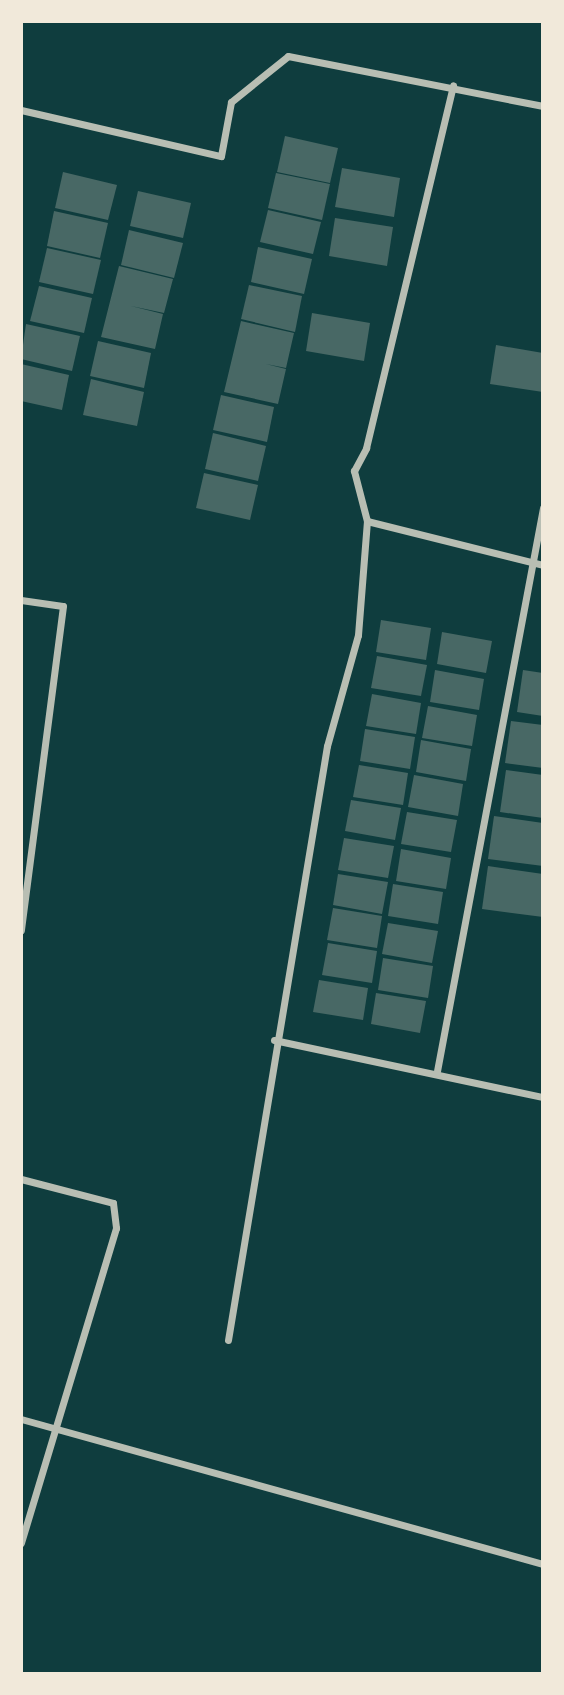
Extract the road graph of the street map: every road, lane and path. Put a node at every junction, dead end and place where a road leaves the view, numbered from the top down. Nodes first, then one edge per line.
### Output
1 (453, 85) junction
2 (543, 106) edge
3 (21, 110) edge
4 (543, 508) edge
5 (368, 521) junction
6 (529, 562) junction
7 (543, 565) edge
8 (21, 600) edge
9 (21, 930) edge
10 (274, 1040) junction
11 (437, 1071) junction
12 (543, 1097) edge
13 (21, 1179) edge
14 (228, 1340) dead end
15 (21, 1419) edge
16 (58, 1429) junction
17 (21, 1543) edge
18 (543, 1564) edge

1 - 2 street
1 - 3 street
1 - 5 street
4 - 6 street
5 - 6 street
5 - 10 street
6 - 7 street
6 - 11 street
8 - 9 street
10 - 11 street
10 - 14 street
11 - 12 street
13 - 16 street
15 - 16 street
16 - 17 street
16 - 18 street

